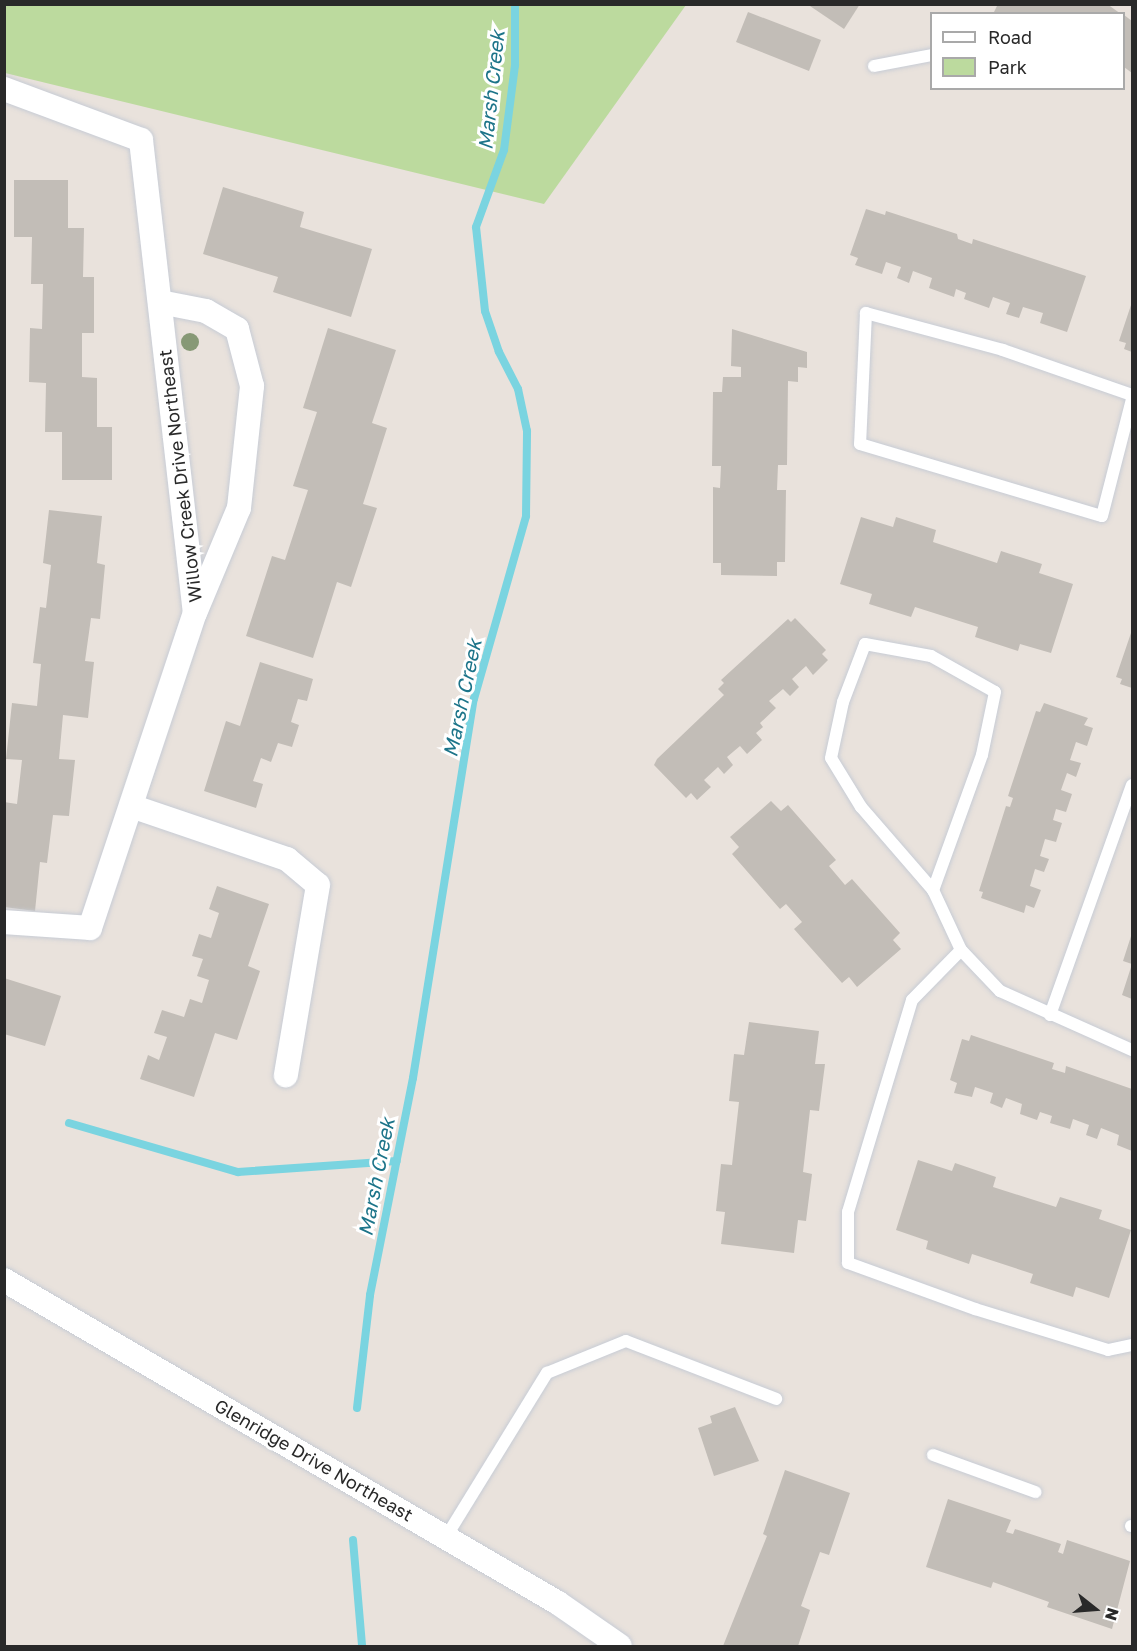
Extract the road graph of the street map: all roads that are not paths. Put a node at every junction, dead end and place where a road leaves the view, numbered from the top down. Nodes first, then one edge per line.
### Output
1 (930, 55) edge
2 (874, 66) dead end
3 (4, 89) edge
4 (160, 302) junction
5 (1132, 397) edge
6 (195, 613) junction
7 (1132, 785) edge
8 (131, 806) junction
9 (933, 890) junction
10 (4, 922) edge
11 (961, 950) junction
12 (1050, 1015) junction
13 (1132, 1050) edge
14 (286, 1075) dead end
15 (4, 1280) edge
16 (1132, 1345) edge
17 (776, 1399) dead end
18 (933, 1455) dead end
19 (1035, 1492) dead end
20 (446, 1537) junction
21 (620, 1647) edge

1 - 2 lane
3 - 4 street, Willow Creek Drive Northeast
4 - 6 street, Willow Creek Drive Northeast
4 - 6 street
5 - 5 lane
6 - 8 street, Willow Creek Drive Northeast
7 - 12 lane
8 - 10 street, Willow Creek Drive Northeast
8 - 14 street
9 - 9 lane
9 - 11 lane
11 - 12 lane
11 - 16 lane
12 - 13 lane
15 - 20 street, Glenridge Drive Northeast
17 - 20 lane
18 - 19 lane
20 - 21 street, Glenridge Drive Northeast

